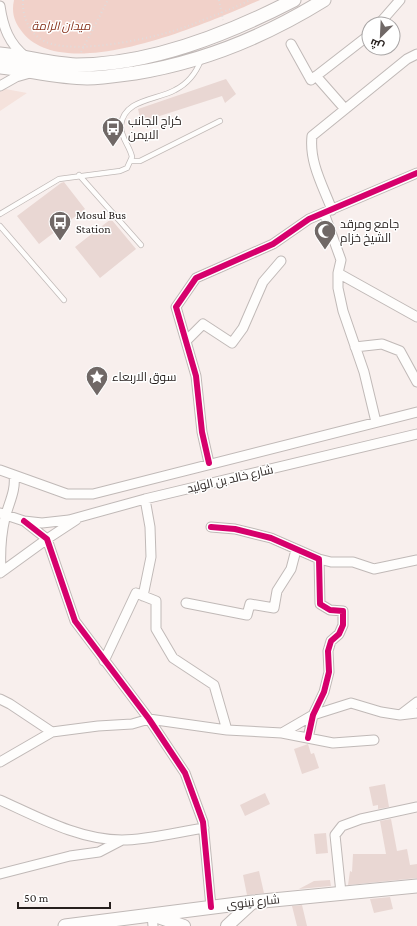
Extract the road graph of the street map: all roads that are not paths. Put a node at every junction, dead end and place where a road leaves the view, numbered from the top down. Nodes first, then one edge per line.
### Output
1 (294, 0) edge
2 (324, 0) edge
3 (400, 0) edge
4 (0, 6) edge
5 (386, 16) edge
6 (361, 41) edge
7 (291, 44) dead end
8 (0, 54) edge
9 (417, 54) edge
10 (202, 57) junction
11 (29, 59) junction
12 (0, 67) edge
13 (40, 73) junction
14 (316, 76) junction
15 (0, 86) edge
16 (345, 109) junction
17 (220, 121) dead end
18 (131, 161) junction
19 (417, 173) edge
20 (79, 176) junction
21 (328, 211) junction
22 (0, 214) edge
23 (0, 226) edge
24 (141, 245) dead end
25 (281, 261) dead end
26 (338, 273) junction
27 (64, 300) dead end
28 (417, 317) edge
29 (186, 342) junction
30 (355, 347) junction
31 (417, 382) edge
32 (417, 412) edge
33 (376, 422) junction
34 (417, 434) edge
35 (209, 464) junction
36 (0, 470) edge
37 (14, 475) junction
38 (145, 499) junction
39 (3, 515) edge
40 (83, 516) junction
41 (24, 521) junction
42 (211, 527) dead end
43 (47, 539) junction
44 (296, 550) junction
45 (319, 559) junction
46 (417, 560) edge
47 (1, 572) edge
48 (143, 596) junction
49 (186, 603) dead end
50 (104, 661) junction
51 (0, 699) edge
52 (417, 702) edge
53 (417, 713) edge
54 (313, 714) junction
55 (400, 715) junction
56 (149, 719) junction
57 (227, 730) junction
58 (52, 732) junction
59 (282, 733) junction
60 (308, 738) junction
61 (374, 740) dead end
62 (0, 762) edge
63 (0, 800) edge
64 (417, 807) edge
65 (204, 828) junction
66 (122, 840) junction
67 (0, 874) edge
68 (417, 886) edge
69 (341, 893) junction
70 (253, 902) junction
71 (211, 907) junction
72 (153, 920) edge
73 (65, 926) edge
74 (184, 926) edge
75 (227, 926) edge

1 - 11 main road
2 - 10 main road
3 - 5 street
4 - 11 street
6 - 14 street
7 - 14 street
8 - 11 main road
9 - 16 street
10 - 13 main road
10 - 18 lane
12 - 13 main road
13 - 15 street
14 - 16 street
16 - 21 street
17 - 18 lane
18 - 20 lane
19 - 21 street
20 - 22 lane
20 - 24 lane
21 - 26 street
21 - 29 street
23 - 27 lane
25 - 29 street
26 - 28 street
26 - 30 street
29 - 35 street
30 - 31 street
30 - 33 street
32 - 33 street
33 - 35 street
34 - 38 street, شارع خالد بن الوليد
35 - 37 street
36 - 37 street
37 - 39 street
38 - 40 street, شارع خالد بن الوليد
38 - 48 street
39 - 41 street
39 - 47 street
40 - 41 street, شارع خالد بن الوليد
40 - 43 street
41 - 43 street
42 - 44 street
43 - 47 street
43 - 50 street
44 - 45 street
44 - 49 street
45 - 46 street
45 - 54 street
48 - 50 street
48 - 57 street
50 - 56 street
51 - 58 street
52 - 55 street
53 - 55 street
54 - 55 street
54 - 59 street
54 - 60 street
56 - 57 street
56 - 58 street
56 - 65 street
57 - 59 street
58 - 62 street
59 - 60 street
60 - 61 street
63 - 66 street
64 - 69 street
65 - 66 street
65 - 71 street
66 - 67 street
68 - 69 main road, شارع نينوى
69 - 70 main road, شارع نينوى
70 - 71 main road, شارع نينوى
70 - 75 street
71 - 72 main road, شارع نينوى
72 - 73 main road, شارع نينوى
72 - 74 street

